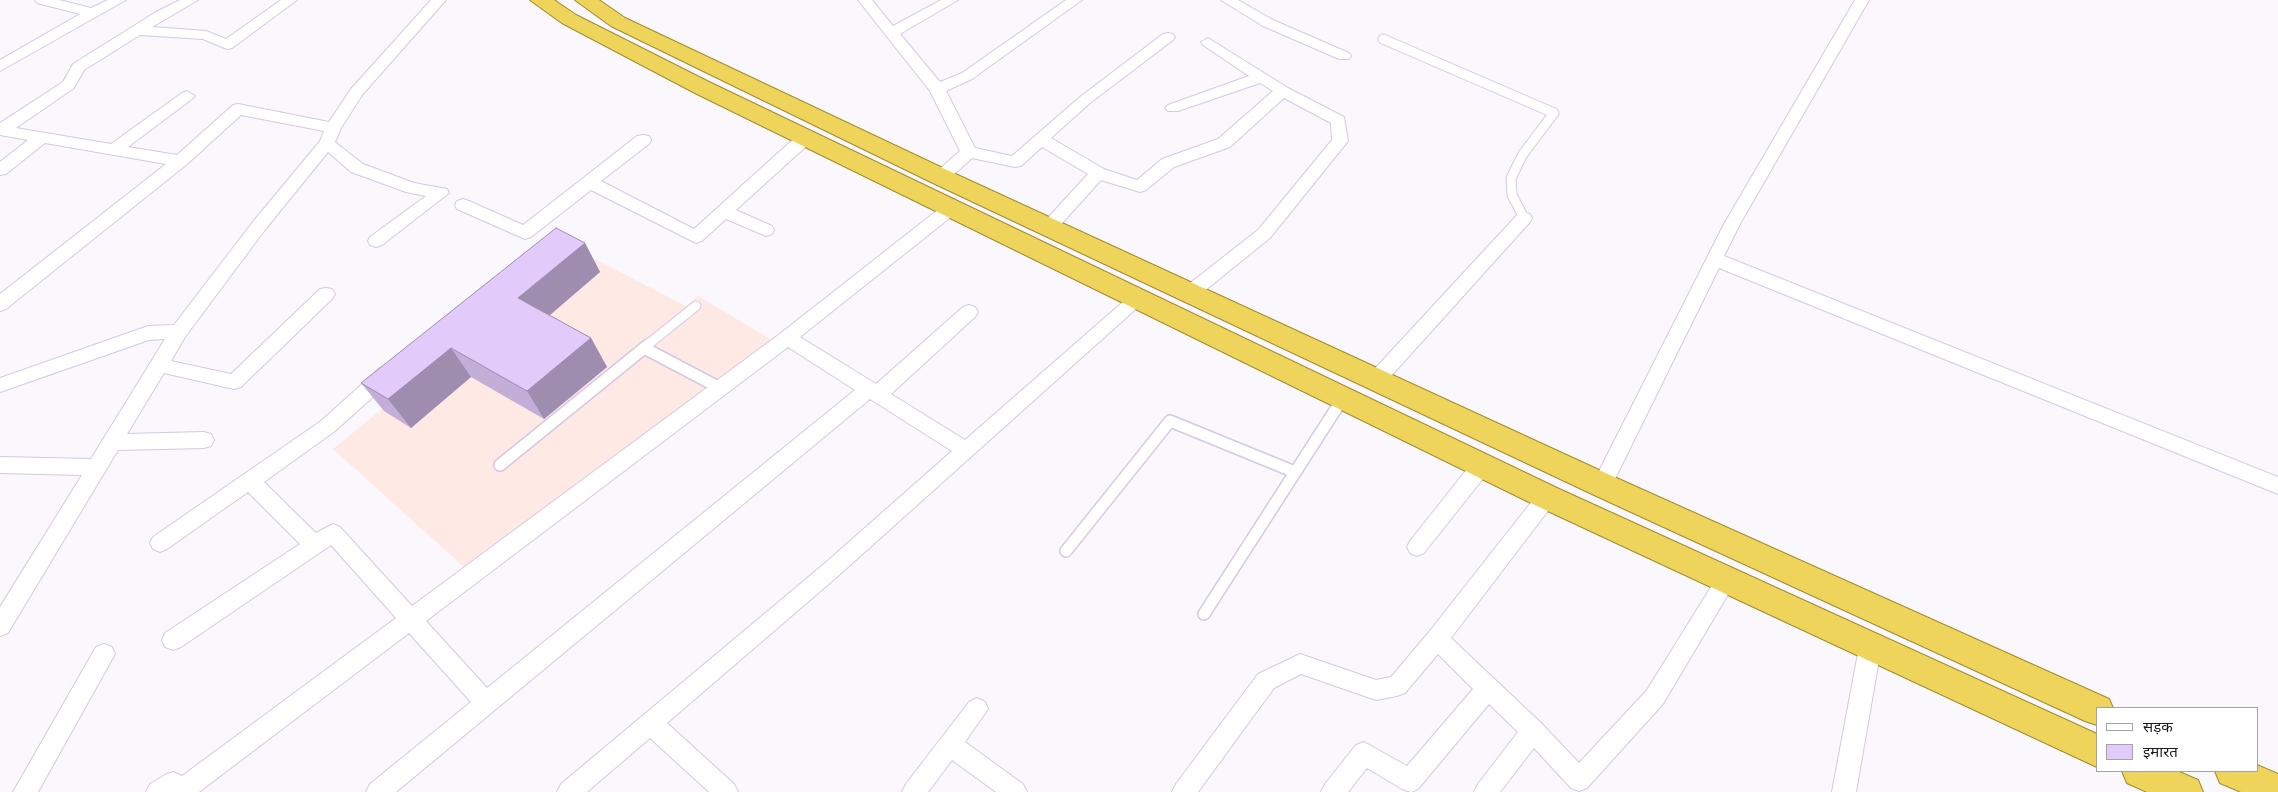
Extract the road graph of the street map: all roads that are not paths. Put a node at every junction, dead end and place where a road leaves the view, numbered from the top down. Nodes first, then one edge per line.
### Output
1 (42, 0) edge
2 (119, 0) edge
3 (191, 0) edge
4 (290, 0) edge
5 (440, 0) edge
6 (540, 0) edge
7 (585, 0) edge
8 (952, 0) edge
9 (1075, 0) edge
10 (1228, 0) edge
11 (1862, 0) edge
12 (871, 2) edge
13 (93, 13) junction
14 (137, 30) junction
15 (891, 33) junction
16 (1168, 37) dead end
17 (1383, 38) dead end
18 (1208, 42) dead end
19 (1344, 56) dead end
20 (0, 66) edge
21 (1261, 77) junction
22 (937, 89) junction
23 (1283, 91) junction
24 (187, 96) dead end
25 (1173, 108) dead end
26 (1, 130) edge
27 (330, 135) junction
28 (42, 137) junction
29 (805, 138) junction
30 (1041, 139) junction
31 (643, 140) dead end
32 (113, 150) junction
33 (969, 152) junction
34 (180, 161) junction
35 (0, 170) edge
36 (1098, 173) junction
37 (941, 177) junction
38 (589, 182) junction
39 (463, 205) dead end
40 (950, 209) junction
41 (724, 211) junction
42 (1524, 218) joint
43 (1049, 226) junction
44 (766, 230) dead end
45 (376, 241) dead end
46 (1714, 259) junction
47 (1191, 292) junction
48 (326, 294) dead end
49 (1138, 299) junction
50 (0, 304) edge
51 (696, 306) dead end
52 (968, 312) dead end
53 (179, 332) junction
54 (787, 338) junction
55 (644, 348) junction
56 (400, 362) edge
57 (159, 365) junction
58 (1376, 380) junction
59 (0, 386) edge
60 (720, 388) junction
61 (873, 392) junction
62 (1343, 398) junction
63 (204, 440) dead end
64 (112, 442) junction
65 (966, 450) junction
66 (500, 464) dead end
67 (0, 465) edge
68 (1482, 465) junction
69 (97, 467) junction
70 (1295, 472) junction
71 (249, 480) junction
72 (1602, 485) junction
73 (2278, 486) edge
74 (1547, 497) junction
75 (160, 543) dead end
76 (315, 545) junction
77 (1417, 547) dead end
78 (1066, 551) dead end
79 (1726, 581) junction
80 (1204, 614) dead end
81 (411, 618) junction
82 (0, 626) edge
83 (1437, 639) junction
84 (173, 640) dead end
85 (1870, 648) junction
86 (104, 654) dead end
87 (1488, 688) junction
88 (487, 704) junction
89 (977, 709) dead end
90 (2096, 710) edge
91 (650, 723) junction
92 (1533, 731) junction
93 (950, 745) junction
94 (2096, 751) edge
95 (2142, 772) edge
96 (2234, 772) edge
97 (2278, 791) edge
98 (25, 792) edge
99 (158, 792) edge
100 (176, 792) edge
101 (180, 792) edge
102 (378, 792) edge
103 (569, 792) edge
104 (726, 792) edge
105 (914, 792) edge
106 (1015, 792) edge
107 (1184, 792) edge
108 (1333, 792) edge
109 (1486, 792) edge
110 (1844, 792) edge
111 (2186, 792) edge

1 - 13 street
2 - 13 street
3 - 14 street
4 - 14 street
5 - 27 street
6 - 29 highway
7 - 37 highway
8 - 15 street
9 - 22 street
10 - 19 street
11 - 46 street
12 - 15 street
13 - 20 street
14 - 26 street
15 - 22 street
16 - 30 street
17 - 42 lane
18 - 21 street
21 - 23 street
21 - 25 street
22 - 33 street
23 - 36 street
23 - 47 street
24 - 32 street
26 - 28 street
27 - 34 street
27 - 45 street
27 - 53 street
28 - 32 street
28 - 35 street
29 - 40 highway
29 - 41 street
30 - 33 street
30 - 36 street
31 - 38 street
32 - 34 street
33 - 37 street
34 - 50 street
36 - 43 street
37 - 43 highway
38 - 39 street
38 - 41 street
40 - 49 highway
40 - 54 street
41 - 44 street
42 - 58 street
43 - 47 highway
46 - 72 street
46 - 73 street
47 - 58 highway
48 - 57 street
49 - 62 highway
49 - 65 street
51 - 55 lane
52 - 61 street
53 - 57 street
53 - 59 street
54 - 60 street
54 - 61 street
55 - 60 lane
55 - 66 lane
56 - 71 street
57 - 64 street
58 - 72 highway
60 - 81 street
61 - 65 street
61 - 88 street
62 - 68 highway
62 - 70 lane
63 - 64 street
64 - 69 street
65 - 91 street
67 - 69 street
68 - 74 highway
68 - 77 street
69 - 82 street
70 - 78 lane
70 - 80 lane
71 - 75 street
71 - 76 street
72 - 90 highway
74 - 79 highway
74 - 83 street
76 - 81 street
76 - 84 street
79 - 85 highway
79 - 92 street
81 - 88 street
81 - 101 street
83 - 87 street
83 - 107 street
85 - 94 highway
85 - 110 street
86 - 98 street
87 - 92 street
87 - 108 street
88 - 102 street
89 - 93 street
91 - 103 street
91 - 104 street
92 - 109 street
93 - 105 street
93 - 106 street
95 - 111 highway
96 - 97 highway
99 - 100 street

